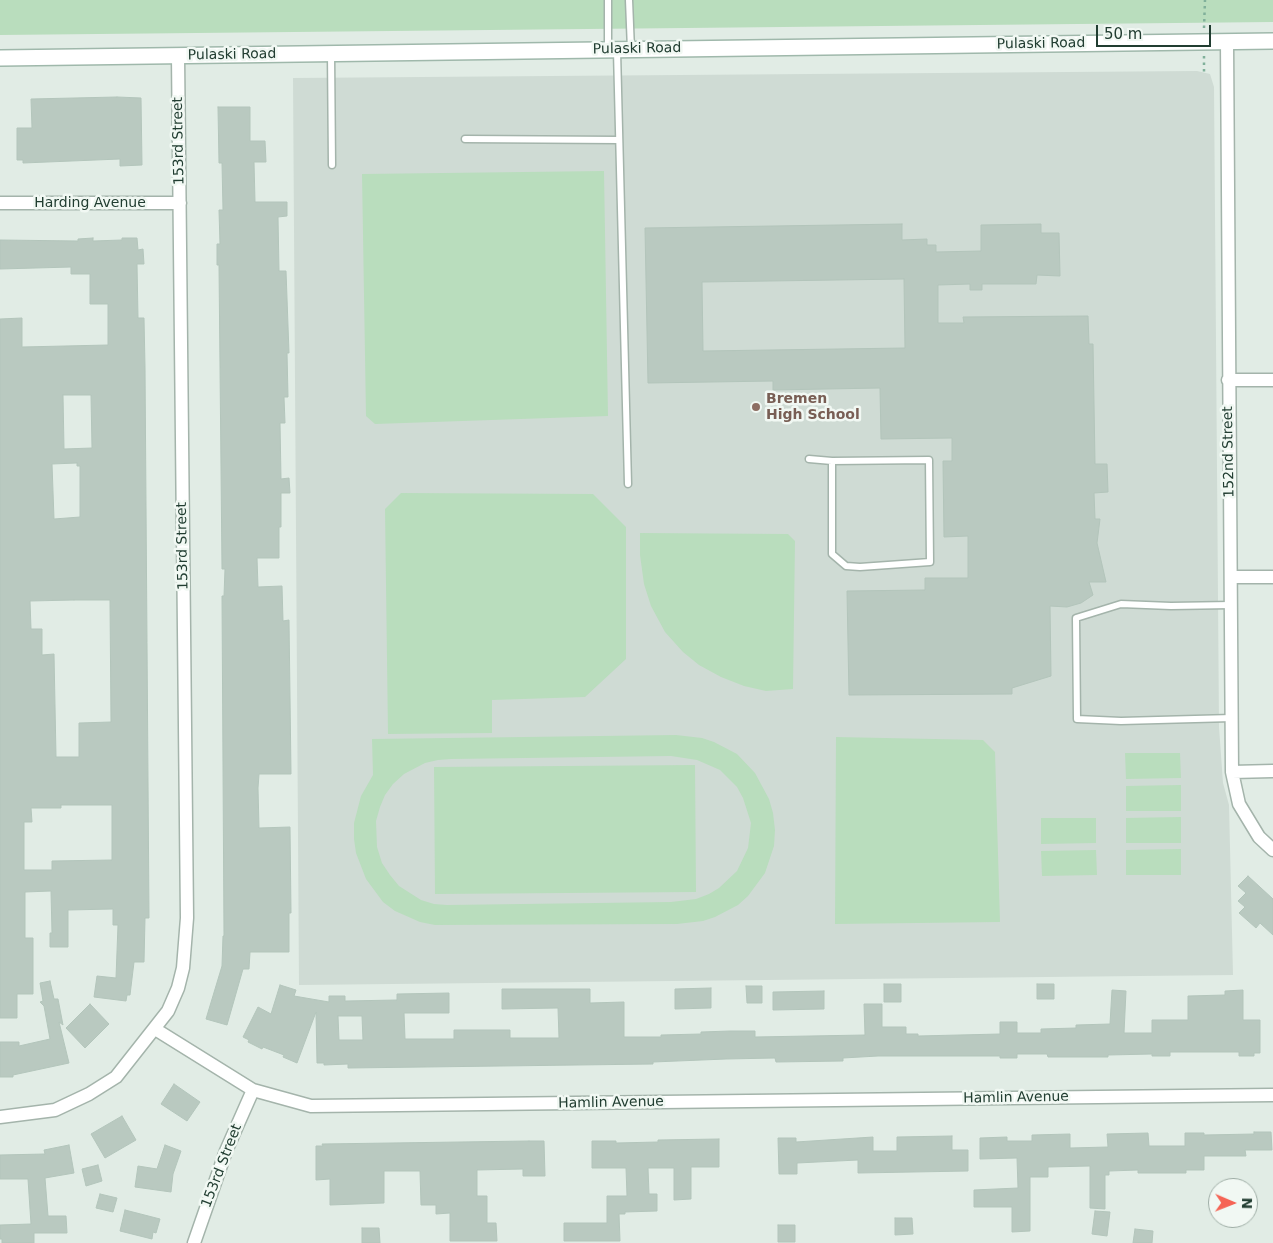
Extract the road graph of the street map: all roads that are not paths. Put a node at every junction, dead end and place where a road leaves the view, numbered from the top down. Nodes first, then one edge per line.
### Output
1 (608, 0) edge
2 (629, 0) edge
3 (1273, 41) edge
4 (1227, 42) junction
5 (619, 50) junction
6 (331, 54) junction
7 (178, 56) junction
8 (0, 58) edge
9 (465, 139) dead end
10 (620, 140) junction
11 (332, 165) dead end
12 (0, 202) edge
13 (180, 204) junction
14 (1228, 380) junction
15 (1273, 380) edge
16 (809, 459) dead end
17 (832, 461) junction
18 (628, 484) dead end
19 (1231, 577) junction
20 (1273, 577) edge
21 (1231, 605) junction
22 (1232, 718) junction
23 (1273, 771) edge
24 (1232, 772) junction
25 (1273, 850) edge
26 (155, 1029) junction
27 (254, 1090) junction
28 (1273, 1095) edge
29 (0, 1117) edge
30 (194, 1243) edge

1 - 5 lane
2 - 5 lane
3 - 4 main road, Pulaski Road
4 - 5 main road, Pulaski Road
4 - 14 street, 152nd Street
5 - 6 main road, Pulaski Road
5 - 10 lane
6 - 7 main road, Pulaski Road
6 - 11 lane
7 - 8 main road, Pulaski Road
7 - 13 street, 153rd Street
9 - 10 lane
10 - 18 lane
12 - 13 street, Harding Avenue
13 - 26 street, 153rd Street
14 - 15 street
14 - 19 street, 152nd Street
16 - 17 lane
17 - 17 lane
19 - 20 street
19 - 21 street, 152nd Street
21 - 22 street, 152nd Street
21 - 22 lane
22 - 24 street, 152nd Street
23 - 24 street
24 - 25 street, 152nd Street
26 - 27 street, Hamlin Avenue
26 - 29 street
27 - 28 street, Hamlin Avenue
27 - 30 street, 153rd Street

